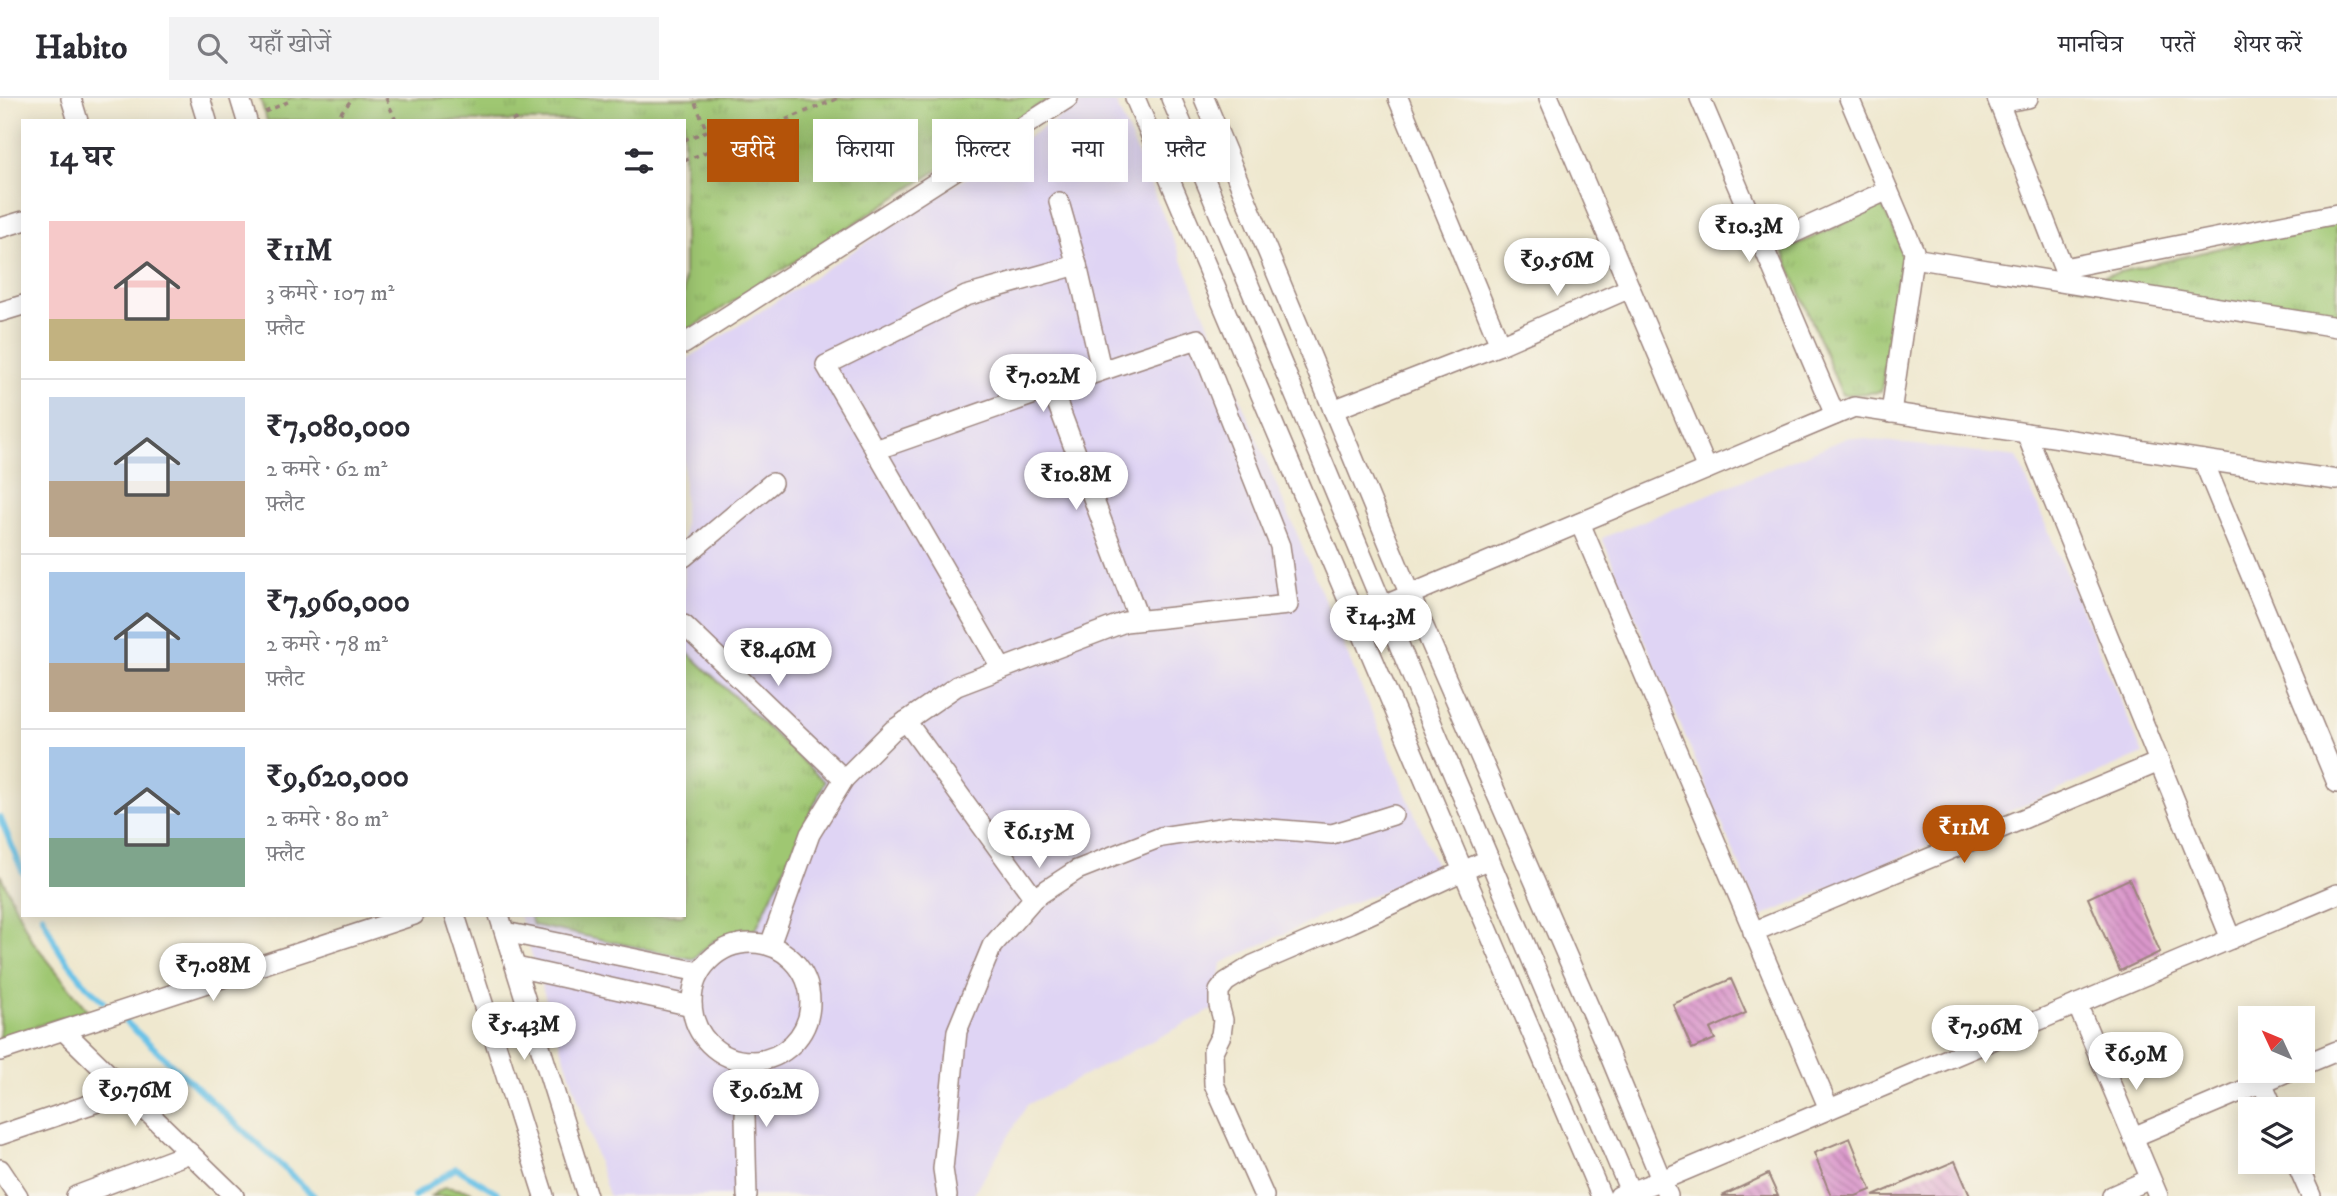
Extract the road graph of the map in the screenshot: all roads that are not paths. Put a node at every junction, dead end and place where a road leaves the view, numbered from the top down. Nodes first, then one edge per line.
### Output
1 (71, 98) edge
2 (200, 98) edge
3 (240, 98) edge
4 (1068, 98) edge
5 (1135, 98) edge
6 (1171, 98) edge
7 (1204, 98) edge
8 (1398, 98) edge
9 (1549, 98) edge
10 (1700, 98) edge
11 (1849, 98) edge
12 (2028, 98) edge
13 (1998, 101) edge
14 (77, 119) edge
15 (206, 119) edge
16 (247, 119) edge
17 (1888, 190) junction
18 (1059, 202) dead end
19 (2337, 214) edge
20 (21, 222) edge
21 (0, 228) edge
22 (1763, 247) junction
23 (1913, 258) junction
24 (1077, 265) junction
25 (2067, 276) junction
26 (1630, 288) junction
27 (21, 307) edge
28 (0, 312) edge
29 (2337, 327) edge
30 (686, 343) edge
31 (1500, 345) junction
32 (1101, 369) junction
33 (1052, 389) junction
34 (1333, 410) junction
35 (1891, 413) junction
36 (1835, 415) junction
37 (2026, 433) junction
38 (875, 450) junction
39 (2203, 460) junction
40 (1707, 469) junction
41 (2337, 480) edge
42 (772, 483) dead end
43 (1580, 523) junction
44 (686, 555) edge
45 (1410, 595) junction
46 (1383, 607) junction
47 (1353, 616) junction
48 (1139, 620) junction
49 (686, 627) edge
50 (1002, 669) junction
51 (906, 721) junction
52 (2159, 762) junction
53 (844, 779) junction
54 (2337, 783) edge
55 (1393, 815) dead end
56 (1489, 859) junction
57 (1462, 873) junction
58 (2337, 894) edge
59 (1034, 898) junction
60 (408, 917) edge
61 (456, 917) edge
62 (502, 924) edge
63 (1753, 932) junction
64 (2231, 939) junction
65 (770, 945) junction
66 (516, 967) junction
67 (699, 972) junction
68 (2077, 1004) junction
69 (692, 1006) junction
70 (64, 1031) junction
71 (0, 1051) edge
72 (2337, 1051) edge
73 (2315, 1060) edge
74 (750, 1061) junction
75 (2260, 1083) edge
76 (127, 1092) junction
77 (1829, 1109) junction
78 (0, 1135) edge
79 (2133, 1137) junction
80 (190, 1153) junction
81 (0, 1169) edge
82 (2301, 1174) edge
83 (1665, 1188) edge
84 (2154, 1188) edge
85 (101, 1192) edge
86 (1627, 1195) edge
87 (18, 1196) edge
88 (76, 1196) edge
89 (234, 1196) edge
90 (544, 1196) edge
91 (587, 1196) edge
92 (747, 1196) edge
93 (947, 1196) edge
94 (1265, 1196) edge
95 (1601, 1196) edge
96 (2112, 1196) edge
97 (2311, 1196) edge

1 - 14 street
2 - 15 street
3 - 16 street
4 - 30 street
5 - 47 street
6 - 46 street
7 - 34 street
8 - 31 street
9 - 26 street
10 - 22 street
11 - 17 street
12 - 13 street
13 - 25 street
17 - 22 street
17 - 23 street
18 - 24 street
19 - 25 street
20 - 21 street
22 - 36 street
23 - 25 street
23 - 35 street
24 - 32 street
24 - 38 street
25 - 29 street
26 - 31 street
26 - 40 street
27 - 28 street
31 - 34 street
32 - 33 street
32 - 48 street
33 - 38 street
33 - 48 street
34 - 45 street
35 - 36 street
35 - 37 street
36 - 40 street
37 - 39 street
37 - 52 street
38 - 50 street
39 - 41 street
39 - 54 street
40 - 43 street
42 - 44 street
43 - 45 street
43 - 63 street
45 - 46 street
45 - 83 street
46 - 47 street
46 - 56 street
47 - 57 street
48 - 50 street
49 - 53 street
50 - 51 street
51 - 53 street
51 - 59 street
52 - 63 street
52 - 64 street
53 - 65 street
55 - 59 street
56 - 57 street
56 - 86 street
57 - 94 street
57 - 95 street
58 - 64 street
59 - 93 street
60 - 70 street
61 - 90 street
62 - 66 street
62 - 67 street
63 - 77 street
64 - 68 street
65 - 67 street
65 - 74 street
66 - 69 street
66 - 91 street
67 - 69 street
68 - 77 street
68 - 79 street
69 - 74 street
70 - 71 street
70 - 76 street
72 - 73 street
74 - 92 street
75 - 79 street
76 - 78 street
76 - 80 street
77 - 83 street
79 - 84 street
80 - 85 street
80 - 89 street
81 - 87 street
82 - 97 street
83 - 86 street
84 - 96 street
85 - 88 street

